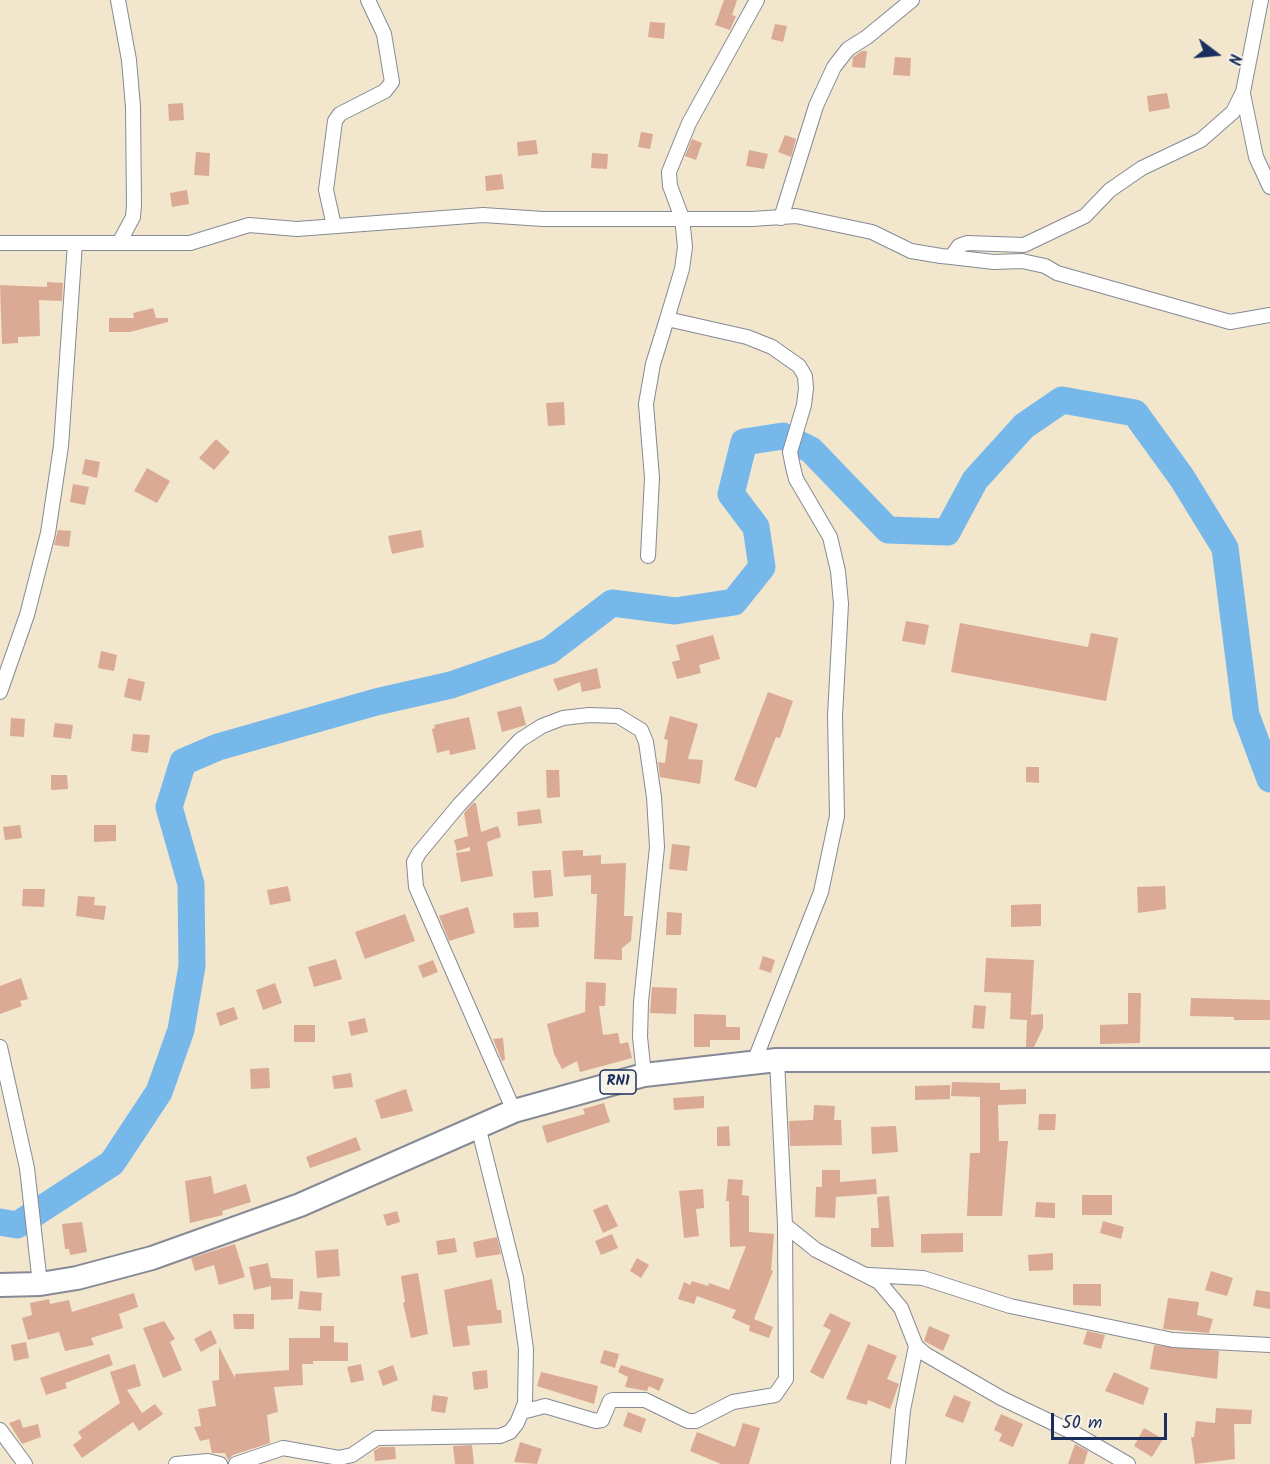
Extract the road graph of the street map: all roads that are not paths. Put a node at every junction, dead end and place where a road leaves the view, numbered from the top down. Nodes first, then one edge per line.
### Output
1 (118, 0) edge
2 (368, 0) edge
3 (757, 0) edge
4 (912, 0) edge
5 (1261, 0) edge
6 (1243, 92) junction
7 (1270, 188) edge
8 (682, 218) junction
9 (781, 218) junction
10 (334, 226) junction
11 (0, 243) edge
12 (75, 243) junction
13 (119, 243) junction
14 (951, 256) junction
15 (1268, 312) edge
16 (667, 319) junction
17 (648, 556) dead end
18 (0, 692) edge
19 (0, 1047) edge
20 (777, 1060) junction
21 (1270, 1060) edge
22 (754, 1062) junction
23 (644, 1075) junction
24 (514, 1111) junction
25 (477, 1126) junction
26 (785, 1225) junction
27 (869, 1275) junction
28 (40, 1284) junction
29 (0, 1285) edge
30 (1270, 1345) edge
31 (916, 1346) junction
32 (522, 1412) junction
33 (0, 1430) edge
34 (25, 1464) edge
35 (176, 1464) edge
36 (220, 1464) edge
37 (236, 1464) edge
38 (898, 1464) edge
39 (1128, 1464) edge

1 - 13 street
2 - 10 street
3 - 8 street
4 - 9 street
5 - 6 street
6 - 7 street
6 - 14 street
8 - 9 street
8 - 10 street
8 - 16 street
9 - 14 street
10 - 13 street
11 - 12 street
12 - 13 street
12 - 18 street
14 - 15 street
16 - 17 street
16 - 22 street
19 - 28 street
20 - 21 highway, RN1
20 - 22 highway, RN1
20 - 26 street
22 - 23 highway, RN1
23 - 24 highway, RN1
23 - 24 street
24 - 25 highway, RN1
25 - 28 highway, RN1
25 - 32 street
26 - 27 street
26 - 32 street
27 - 30 street
27 - 31 street
28 - 29 highway, RN1
31 - 38 street
31 - 39 street
32 - 37 street
33 - 34 street
35 - 36 street

